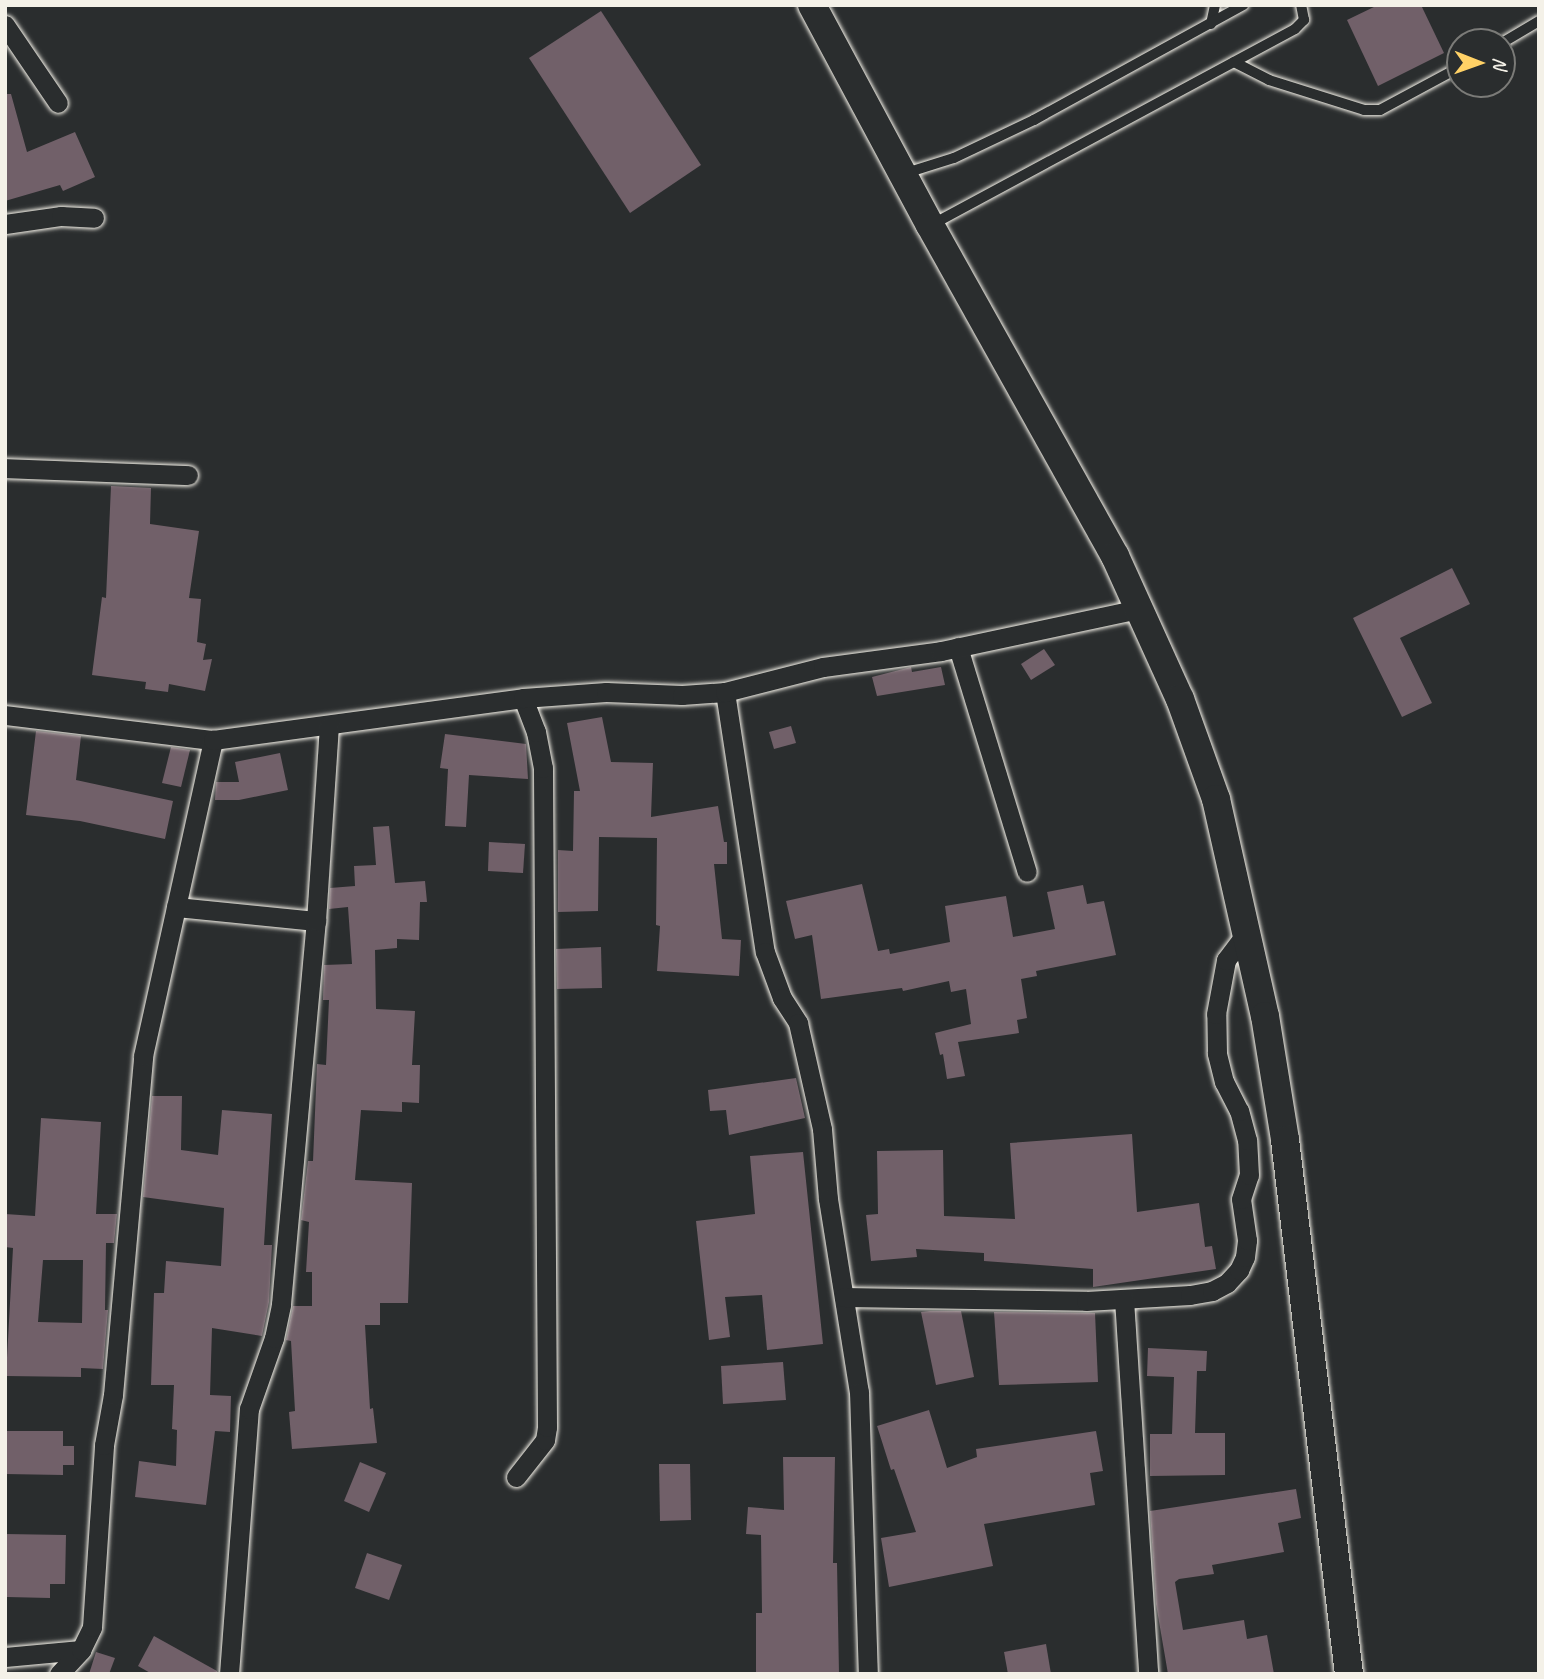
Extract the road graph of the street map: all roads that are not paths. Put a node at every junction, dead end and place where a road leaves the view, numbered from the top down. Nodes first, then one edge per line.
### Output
1 (812, 5) edge
2 (1215, 5) edge
3 (1243, 5) edge
4 (1301, 5) edge
5 (1539, 21) edge
6 (1211, 24) junction
7 (5, 25) edge
8 (1516, 35) edge
9 (1234, 62) junction
10 (1446, 75) edge
11 (58, 103) dead end
12 (903, 174) junction
13 (94, 218) dead end
14 (5, 224) edge
15 (930, 225) junction
16 (5, 468) edge
17 (188, 475) dead end
18 (1139, 609) junction
19 (958, 647) junction
20 (725, 692) junction
21 (523, 698) junction
22 (5, 715) edge
23 (329, 726) junction
24 (213, 740) junction
25 (1027, 872) dead end
26 (176, 907) junction
27 (316, 921) junction
28 (1248, 931) junction
29 (844, 1297) junction
30 (1124, 1299) junction
31 (516, 1477) dead end
32 (81, 1650) junction
33 (5, 1657) edge
34 (59, 1674) edge
35 (229, 1674) edge
36 (868, 1674) edge
37 (1148, 1674) edge
38 (1349, 1674) edge

1 - 12 main road
2 - 6 lane
3 - 6 lane
4 - 9 lane
5 - 8 lane
6 - 12 lane
7 - 11 street
9 - 10 lane
9 - 15 lane
12 - 15 main road
13 - 14 street
15 - 18 main road
16 - 17 street
18 - 19 street
18 - 28 main road
19 - 20 street
19 - 25 street
20 - 21 street
20 - 29 street
21 - 23 street
21 - 31 street
22 - 24 street
23 - 24 street
23 - 27 street
24 - 26 street
26 - 27 street
26 - 32 street
27 - 35 street
28 - 30 street
28 - 38 main road
29 - 30 street
29 - 36 street
30 - 37 street
32 - 33 street
32 - 34 street

